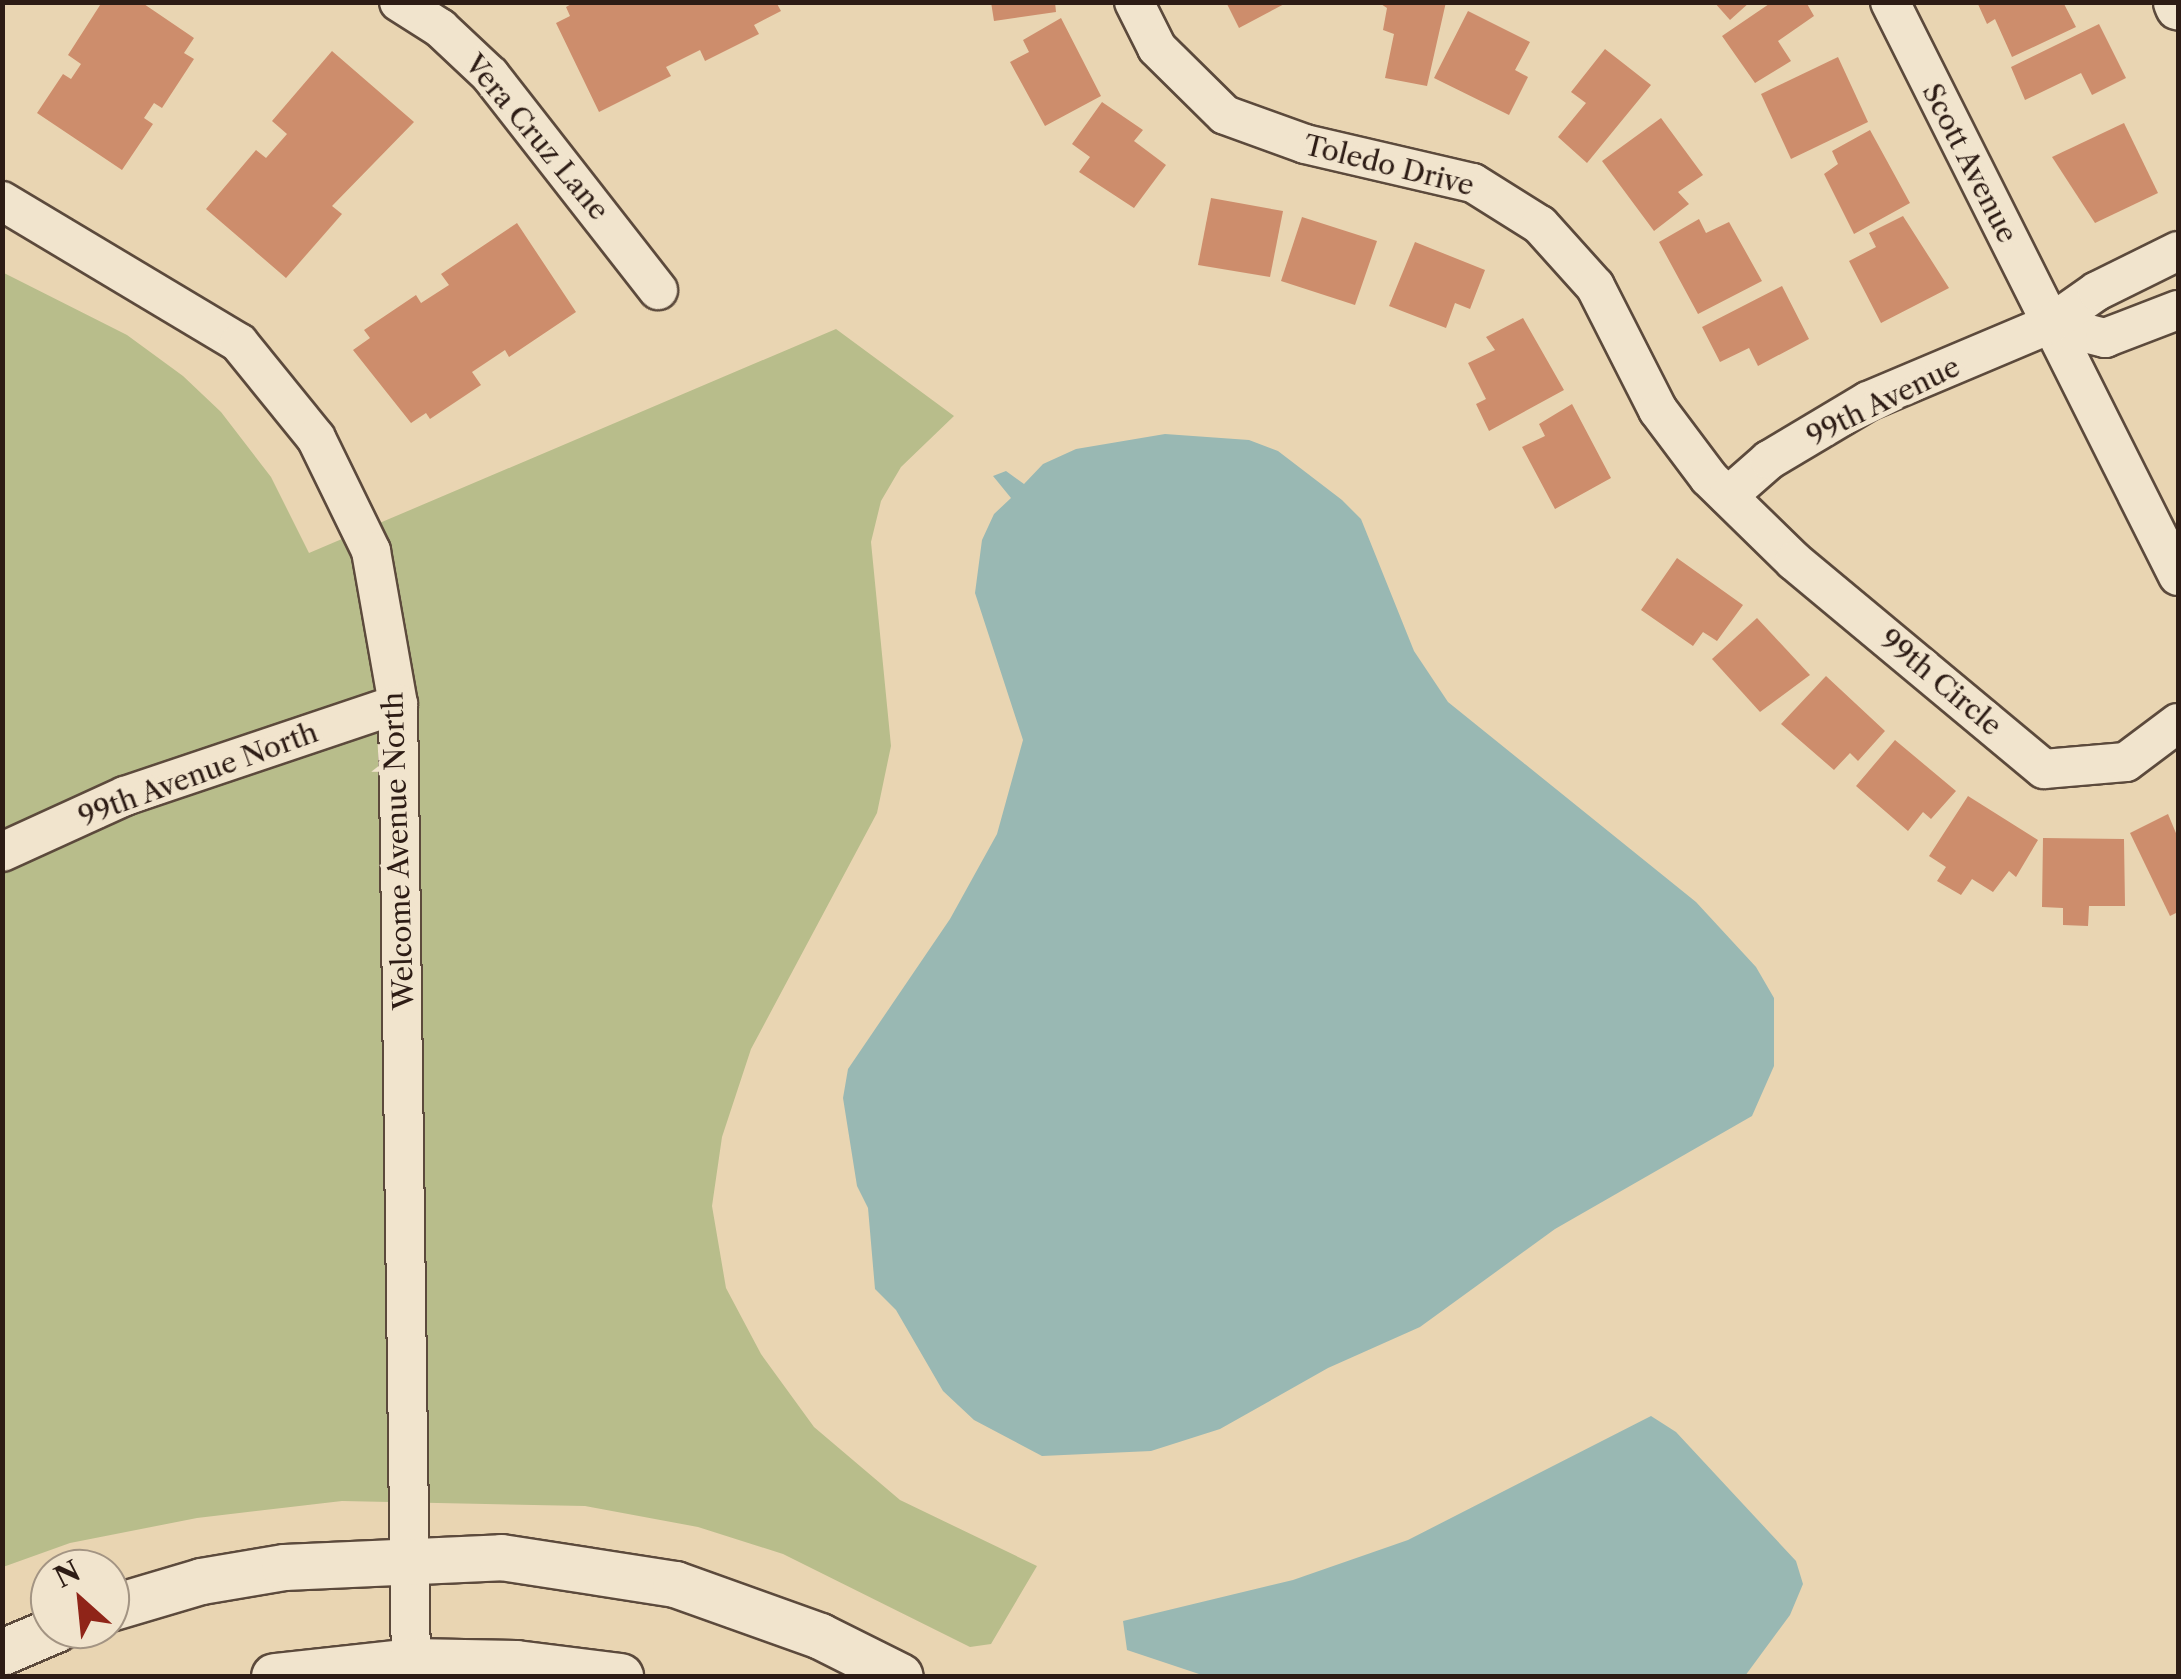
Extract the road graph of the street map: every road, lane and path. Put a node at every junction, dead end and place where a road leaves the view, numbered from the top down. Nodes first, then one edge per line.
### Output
1 (399, 2) edge
2 (1134, 2) edge
3 (1890, 2) edge
4 (2, 201) edge
5 (2178, 250) edge
6 (658, 290) dead end
7 (2178, 310) edge
8 (2050, 324) junction
9 (1728, 496) junction
10 (2178, 576) edge
11 (398, 704) junction
12 (2178, 722) edge
13 (2, 852) edge
14 (411, 1558) junction
15 (130, 1603) edge
16 (30, 1640) edge
17 (2, 1652) edge
18 (411, 1669) edge
19 (274, 1676) edge
20 (620, 1676) edge
21 (900, 1676) edge

1 - 6 street, Vera Cruz Lane
2 - 9 street, Toledo Drive
3 - 8 street, Scott Avenue
4 - 11 street, Welcome Avenue North
5 - 8 street, 99th Avenue
7 - 8 street
8 - 9 street, 99th Avenue
8 - 10 street
9 - 12 street, 99th Circle
11 - 13 street, 99th Avenue North
11 - 14 street, Welcome Avenue North
14 - 15 street
14 - 18 street, Welcome Avenue North
14 - 21 street
16 - 17 street
18 - 19 street
18 - 20 street

